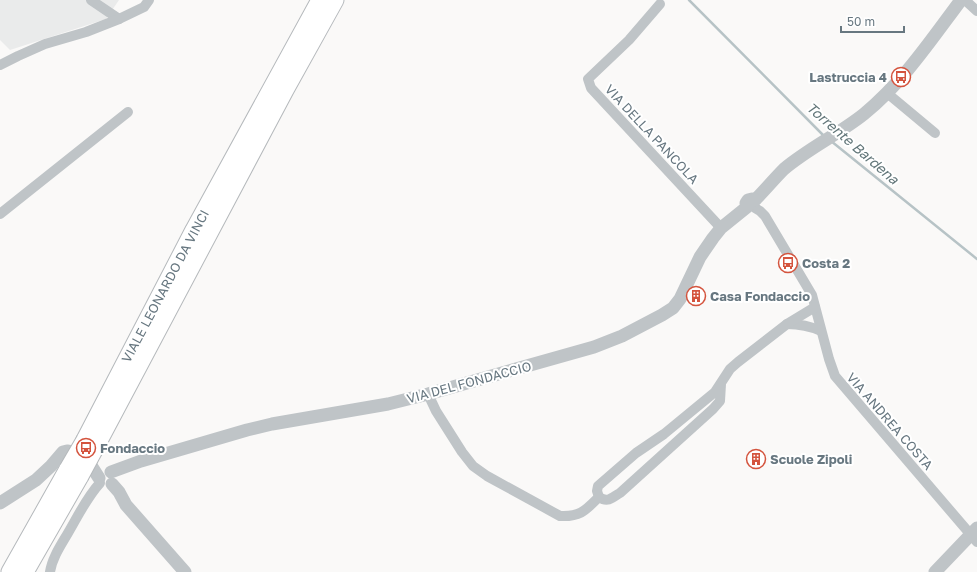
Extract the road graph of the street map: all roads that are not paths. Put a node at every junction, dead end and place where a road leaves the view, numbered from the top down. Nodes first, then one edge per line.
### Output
1 (91, 0) edge
2 (149, 0) edge
3 (320, 0) edge
4 (335, 0) edge
5 (961, 0) edge
6 (965, 0) edge
7 (660, 4) dead end
8 (977, 11) edge
9 (119, 20) junction
10 (0, 65) edge
11 (887, 93) junction
12 (128, 112) dead end
13 (935, 133) dead end
14 (752, 205) junction
15 (0, 214) edge
16 (721, 228) junction
17 (815, 307) junction
18 (787, 324) junction
19 (821, 331) junction
20 (721, 384) junction
21 (428, 394) junction
22 (708, 398) junction
23 (714, 409) junction
24 (97, 471) junction
25 (598, 497) junction
26 (0, 503) edge
27 (975, 535) edge
28 (10, 572) edge
29 (25, 572) edge
30 (50, 572) edge
31 (185, 572) edge
32 (936, 572) edge

1 - 9 street
2 - 9 street
3 - 24 highway, VIALE LEONARDO DA VINCI
4 - 24 highway, VIALE LEONARDO DA VINCI
5 - 11 street, VIA DEL FONDACCIO
6 - 8 street
7 - 16 street, VIA DELLA PANCOLA
9 - 10 street
11 - 13 street
11 - 14 street, VIA DEL FONDACCIO
12 - 15 street
14 - 16 street, VIA DEL FONDACCIO
14 - 17 street, VIA ANDREA COSTA
16 - 21 street, VIA DEL FONDACCIO
17 - 18 street
17 - 19 street, VIA ANDREA COSTA
18 - 19 street
18 - 20 street
19 - 27 street, VIA ANDREA COSTA
20 - 22 street
20 - 23 street
21 - 24 street, VIA DEL FONDACCIO
21 - 25 street
22 - 23 street
22 - 25 street
23 - 25 street
24 - 26 street
24 - 28 highway, VIALE LEONARDO DA VINCI
24 - 29 highway, VIALE LEONARDO DA VINCI
24 - 30 street
24 - 31 street
27 - 32 street

